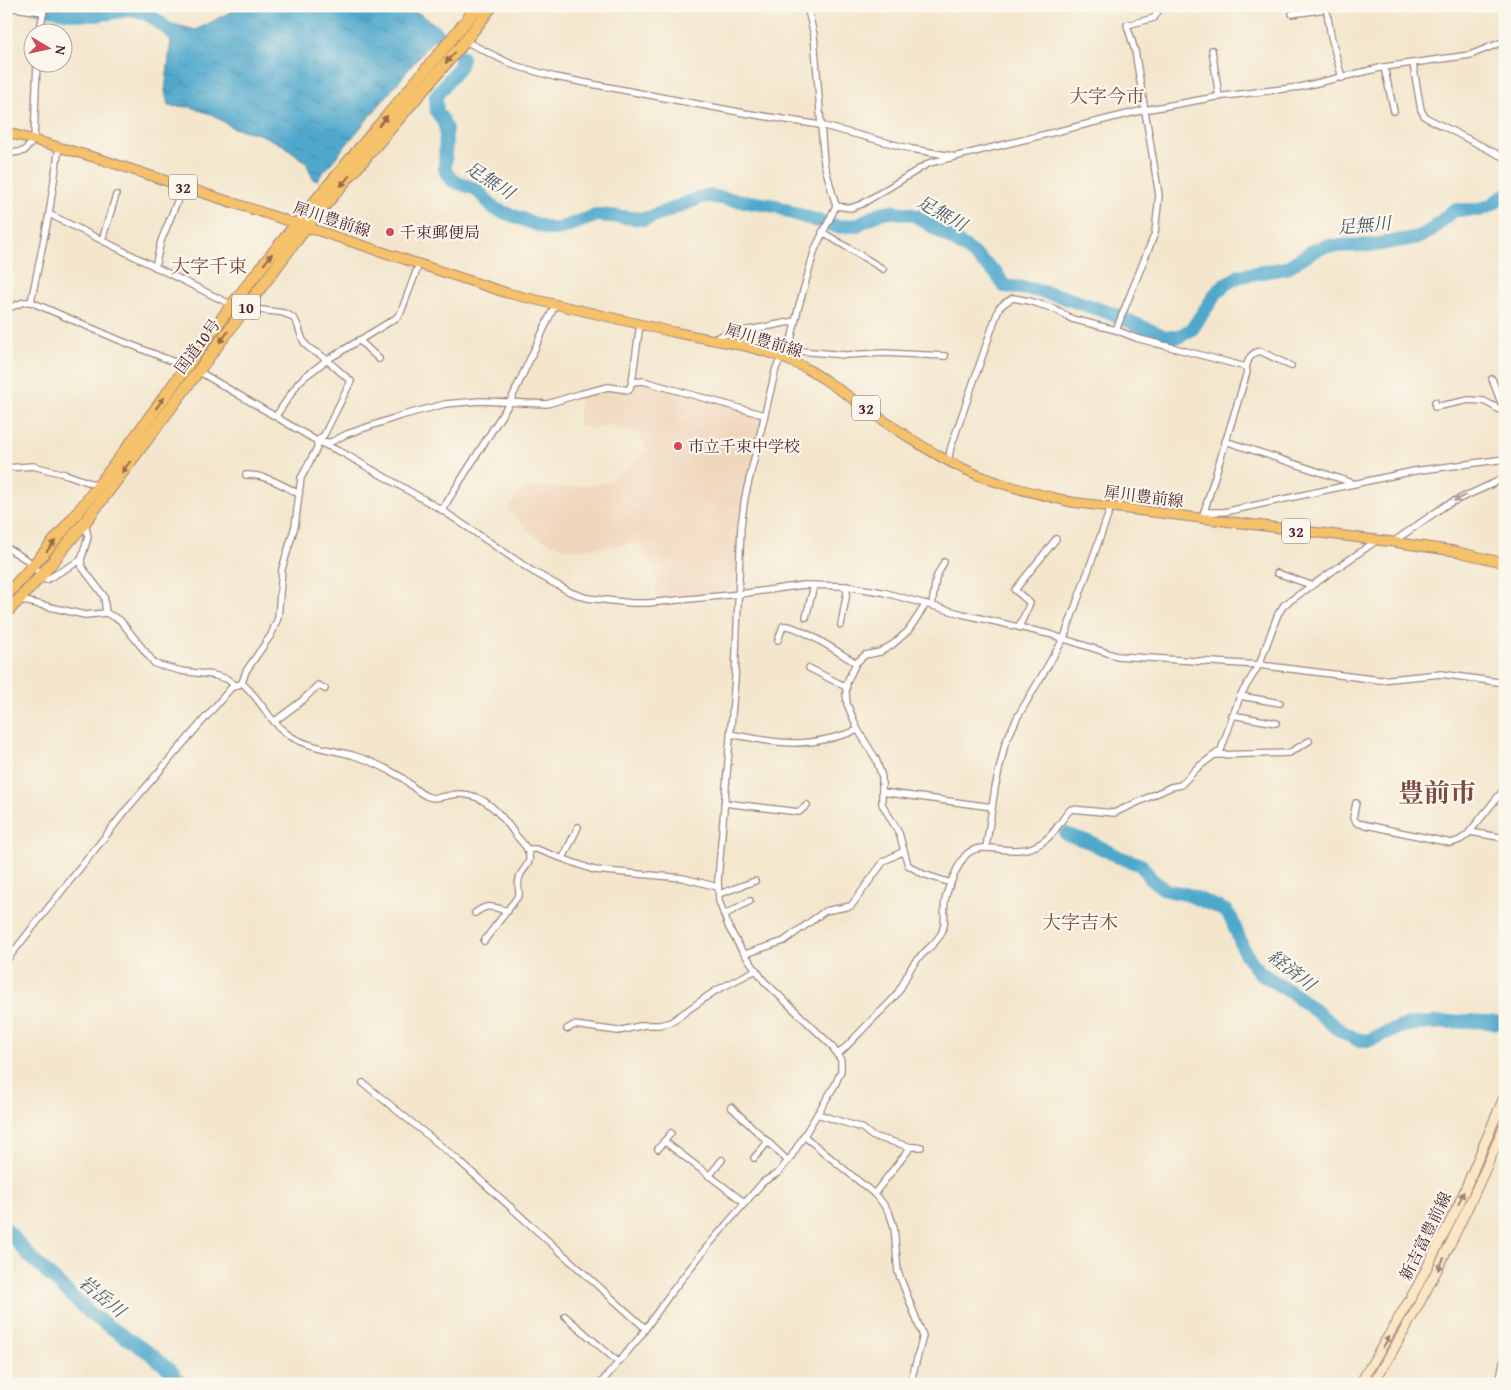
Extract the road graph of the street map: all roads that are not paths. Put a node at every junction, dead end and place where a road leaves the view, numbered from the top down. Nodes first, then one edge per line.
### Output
1 (478, 6) edge
2 (492, 6) edge
3 (807, 6) edge
4 (1172, 6) edge
5 (6, 7) edge
6 (1326, 7) edge
7 (44, 9) edge
8 (1292, 14) dead end
9 (41, 22) edge
10 (465, 41) junction
11 (1505, 41) edge
12 (1212, 50) dead end
13 (1413, 64) junction
14 (1384, 67) junction
15 (37, 72) edge
16 (1342, 78) junction
17 (1219, 97) junction
18 (1144, 110) junction
19 (1394, 111) dead end
20 (820, 125) junction
21 (6, 132) edge
22 (34, 140) junction
23 (59, 147) junction
24 (6, 154) edge
25 (954, 157) junction
26 (1505, 158) edge
27 (183, 186) junction
28 (116, 195) dead end
29 (836, 206) junction
30 (49, 214) junction
31 (302, 225) junction
32 (822, 232) junction
33 (102, 240) junction
34 (419, 264) junction
35 (155, 267) junction
36 (883, 269) dead end
37 (31, 302) junction
38 (249, 304) junction
39 (232, 305) junction
40 (555, 305) junction
41 (6, 309) edge
42 (795, 321) junction
43 (640, 324) junction
44 (1116, 330) junction
45 (713, 339) junction
46 (359, 340) junction
47 (789, 350) junction
48 (945, 356) dead end
49 (781, 358) junction
50 (379, 359) dead end
51 (327, 360) junction
52 (1291, 366) dead end
53 (187, 367) junction
54 (1246, 367) junction
55 (198, 371) junction
56 (1492, 379) dead end
57 (632, 382) junction
58 (510, 402) junction
59 (1434, 402) dead end
60 (1504, 412) edge
61 (764, 415) junction
62 (276, 416) junction
63 (1225, 440) junction
64 (317, 442) junction
65 (1505, 459) edge
66 (948, 460) junction
67 (6, 468) edge
68 (246, 475) dead end
69 (1505, 478) edge
70 (1354, 484) junction
71 (99, 486) junction
72 (298, 494) junction
73 (1111, 507) junction
74 (442, 510) junction
75 (1202, 515) junction
76 (84, 522) junction
77 (1056, 539) dead end
78 (1376, 540) junction
79 (1392, 542) junction
80 (6, 547) edge
81 (81, 560) junction
82 (944, 562) dead end
83 (1505, 563) edge
84 (35, 564) junction
85 (1277, 573) dead end
86 (40, 577) junction
87 (814, 585) junction
88 (1311, 585) junction
89 (845, 586) junction
90 (740, 594) junction
91 (6, 595) edge
92 (20, 600) junction
93 (929, 605) junction
94 (6, 613) edge
95 (106, 613) junction
96 (806, 617) dead end
97 (841, 625) dead end
98 (1019, 627) junction
99 (1064, 638) junction
100 (778, 640) dead end
101 (856, 663) junction
102 (1259, 665) junction
103 (809, 668) dead end
104 (1505, 683) edge
105 (239, 684) junction
106 (846, 687) junction
107 (324, 689) dead end
108 (1240, 696) junction
109 (1280, 703) dead end
110 (1232, 715) junction
111 (275, 721) junction
112 (1276, 723) dead end
113 (858, 730) junction
114 (730, 734) junction
115 (1309, 741) dead end
116 (1215, 755) junction
117 (1505, 788) edge
118 (882, 792) junction
119 (724, 803) junction
120 (1356, 803) dead end
121 (806, 805) dead end
122 (992, 807) junction
123 (578, 826) dead end
124 (1470, 832) junction
125 (1505, 838) edge
126 (986, 848) junction
127 (527, 849) junction
128 (904, 851) junction
129 (563, 858) junction
130 (755, 881) dead end
131 (952, 883) junction
132 (718, 887) junction
133 (719, 894) junction
134 (750, 901) dead end
135 (508, 911) junction
136 (475, 913) dead end
137 (724, 915) junction
138 (484, 941) dead end
139 (745, 954) junction
140 (6, 961) edge
141 (756, 970) junction
142 (567, 1029) dead end
143 (837, 1054) junction
144 (363, 1082) dead end
145 (1505, 1095) edge
146 (731, 1107) dead end
147 (817, 1114) junction
148 (1505, 1124) edge
149 (671, 1133) dead end
150 (804, 1136) junction
151 (664, 1141) junction
152 (768, 1142) junction
153 (911, 1147) junction
154 (921, 1147) dead end
155 (658, 1149) dead end
156 (754, 1158) dead end
157 (722, 1160) dead end
158 (788, 1160) junction
159 (709, 1176) junction
160 (874, 1194) junction
161 (745, 1204) junction
162 (565, 1316) dead end
163 (646, 1328) junction
164 (618, 1362) junction
165 (1504, 1362) dead end
166 (600, 1384) edge
167 (913, 1384) edge
168 (1360, 1384) edge
169 (1373, 1384) edge
170 (1499, 1384) edge

31 -> 1 highway, 国道10号 / 10
2 - 10 highway, 国道10号 / 10
3 - 20 street
4 - 18 street
5 - 7 street
6 - 8 street
6 - 16 street
7 - 9 street
10 - 20 street
10 -> 31 highway, 国道10号 / 10
11 - 13 street
12 - 17 street
13 - 14 street
13 - 26 street
14 - 16 street
14 - 19 street
15 - 22 street
16 - 17 street
17 - 18 street
18 - 25 street
18 - 44 street
20 - 25 street
20 - 29 street
21 - 22 main road, 犀川豊前線 / 32
22 - 23 main road, 犀川豊前線 / 32
22 - 24 street
23 - 27 main road, 犀川豊前線 / 32
23 - 30 street
25 - 29 street
27 - 31 main road, 犀川豊前線 / 32
27 - 35 street
28 - 33 street
29 - 32 street
30 - 33 street
30 - 37 street
31 - 34 main road, 犀川豊前線 / 32
31 - 38 highway, 国道10号 / 10
39 -> 31 highway, 国道10号 / 10
32 - 36 street
32 - 42 street
33 - 35 street
34 - 40 main road, 犀川豊前線 / 32
34 - 46 street
35 - 39 street
37 - 41 street
37 - 53 street
38 - 39 street
38 - 51 street
38 -> 55 highway, 国道10号 / 10
39 - 53 highway, 国道10号 / 10
40 - 43 main road, 犀川豊前線 / 32
40 - 58 street
42 - 45 street
42 - 47 street
43 - 45 main road, 犀川豊前線 / 32
43 - 57 street
44 - 54 street
44 - 66 street
45 - 49 main road, 犀川豊前線 / 32
46 - 50 street
46 - 51 street
47 - 48 street
47 - 49 street
49 - 61 street
49 - 66 main road, 犀川豊前線 / 32
51 - 62 street
51 - 64 street
52 - 54 street
53 - 55 street
71 -> 53 highway, 国道10号 / 10
54 - 63 street
55 - 62 street
55 -> 76 highway, 国道10号 / 10
56 - 60 street
57 - 58 street
57 - 61 street
58 - 64 street
58 - 74 street
59 - 60 street
61 - 90 street
62 - 64 street
63 - 70 street
63 - 75 street
64 - 72 street
64 - 74 street
65 - 70 street
66 - 73 main road, 犀川豊前線 / 32
67 - 71 street
68 - 72 street
69 -> 79 street
70 - 75 street
84 -> 71 highway, 国道10号 / 10
72 - 105 street
73 - 75 main road, 犀川豊前線 / 32
73 - 99 street
74 - 90 street
75 - 78 main road, 犀川豊前線 / 32
76 - 81 street
76 - 86 highway, 国道10号 / 10
77 - 98 street
78 - 79 main road, 犀川豊前線 / 32
78 - 88 street
79 - 83 main road, 犀川豊前線 / 32
80 - 84 street
81 - 86 street
81 - 95 street
82 - 93 street
84 - 86 street
84 - 91 highway, 国道10号 / 10
85 - 88 street
86 - 92 highway, 国道10号 / 10
87 - 89 street
87 - 90 street
87 - 96 street
88 - 102 street
89 - 93 street
89 - 97 street
90 - 114 street
92 - 94 highway, 国道10号 / 10
92 - 95 street
93 - 98 street
93 - 101 street
95 - 105 street
98 - 99 street
99 - 102 street
99 - 122 street
100 - 101 street
101 - 106 street
102 - 104 street
102 - 108 street
103 - 106 street
105 - 111 street
105 - 140 street
106 - 113 street
107 - 111 street
108 - 109 street
108 - 110 street
110 - 112 street
110 - 116 street
111 - 127 street
113 - 114 street
113 - 118 street
114 - 119 street
115 - 116 street
116 - 126 street
117 - 124 street
118 - 122 street
118 - 128 street
119 - 121 street
119 - 132 street
120 - 124 street
122 - 126 street
123 - 129 street
124 - 125 street
126 - 131 street
127 - 129 street
127 - 135 street
128 - 131 street
128 - 139 street
129 - 132 street
130 - 133 street
131 - 143 street
132 - 133 street
133 - 137 street
134 - 137 street
135 - 136 street
135 - 138 street
137 - 139 street
139 - 141 street
141 - 142 street
141 - 143 street
143 - 147 street
144 - 163 street
168 -> 145 main road, 新吉富豊前線
146 - 152 street
147 - 150 street
147 - 153 street
148 -> 169 main road, 新吉富豊前線
149 - 151 street
150 - 158 street
150 - 160 street
151 - 155 street
151 - 159 street
152 - 156 street
152 - 158 street
153 - 154 street
153 - 160 street
157 - 159 street
158 - 161 street
159 - 161 street
160 - 167 street
161 - 163 street
162 - 164 street
163 - 164 street
164 - 166 street
165 - 170 street

